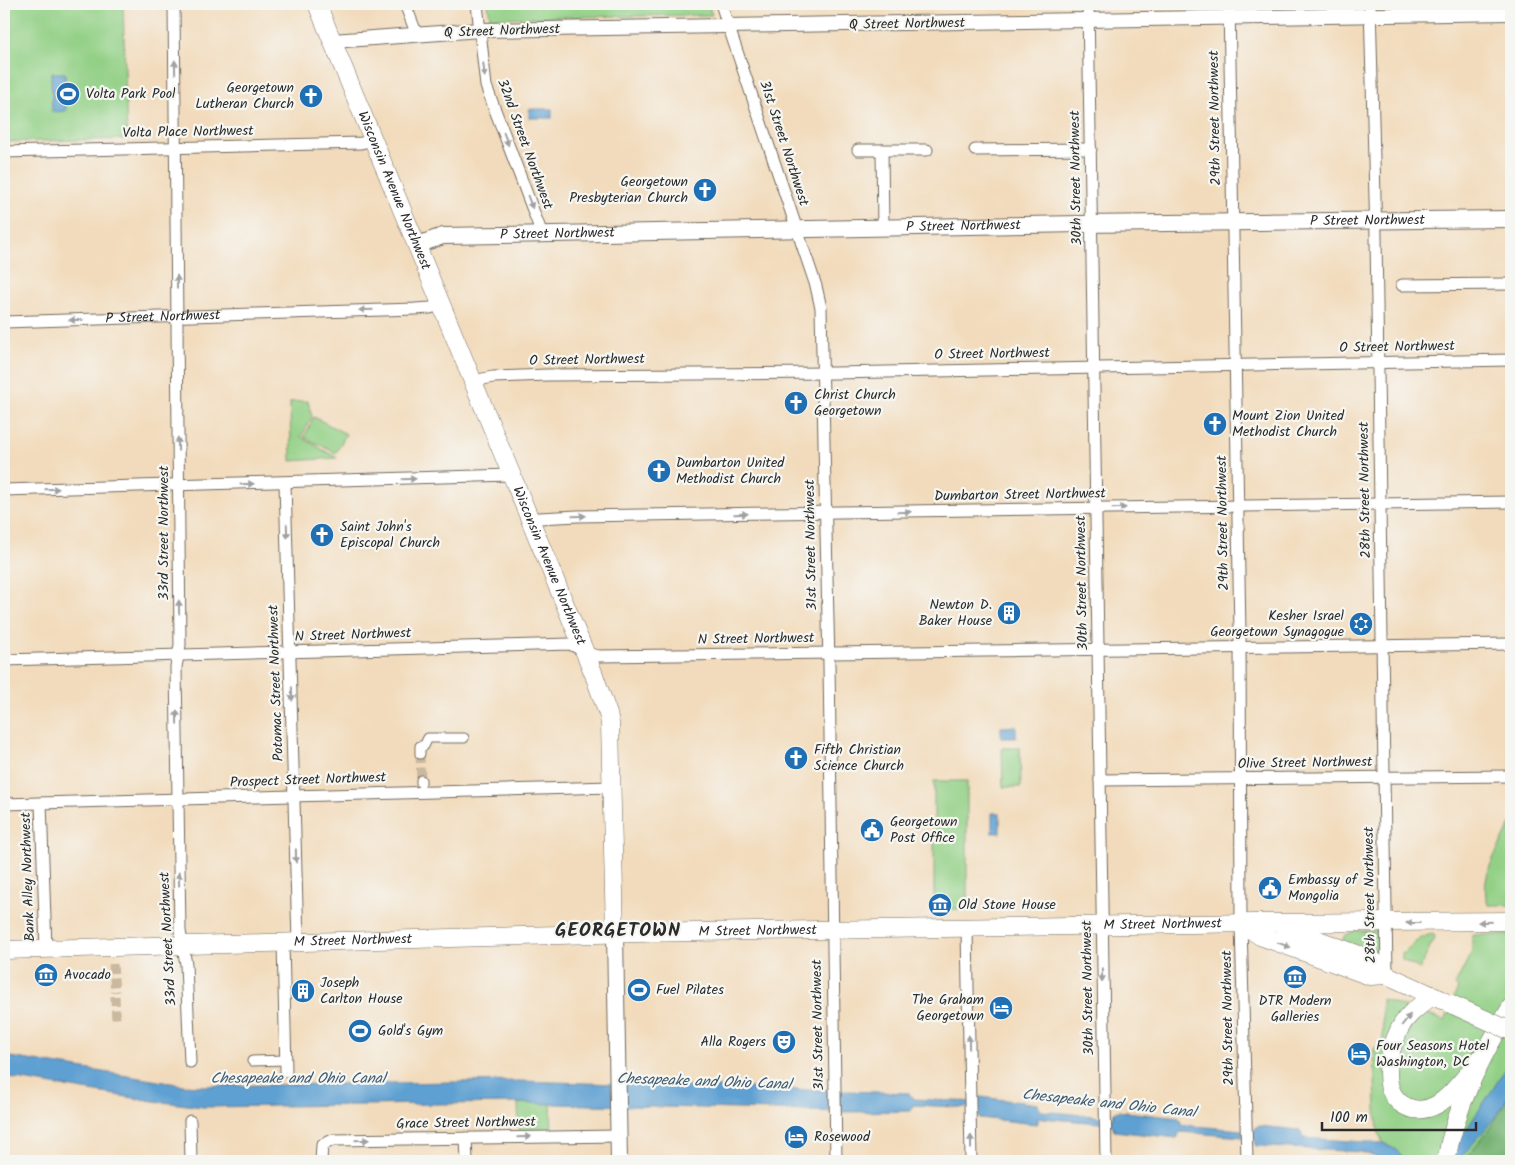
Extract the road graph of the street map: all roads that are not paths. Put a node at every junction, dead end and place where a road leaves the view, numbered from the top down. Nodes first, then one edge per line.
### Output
1 (174, 4) edge
2 (317, 4) edge
3 (405, 4) edge
4 (477, 4) edge
5 (721, 4) edge
6 (1088, 4) edge
7 (1229, 4) edge
8 (1370, 10) edge
9 (1511, 13) edge
10 (1229, 19) junction
11 (1088, 21) junction
12 (729, 27) junction
13 (480, 30) junction
14 (417, 35) junction
15 (333, 42) junction
16 (373, 140) junction
17 (176, 148) junction
18 (1090, 149) junction
19 (858, 150) dead end
20 (882, 150) junction
21 (927, 150) dead end
22 (975, 150) dead end
23 (4, 152) edge
24 (1511, 219) edge
25 (1375, 221) junction
26 (1232, 222) junction
27 (1092, 224) junction
28 (883, 228) junction
29 (798, 229) junction
30 (542, 234) junction
31 (417, 246) junction
32 (1511, 284) edge
33 (1402, 285) dead end
34 (441, 305) junction
35 (177, 317) junction
36 (4, 322) edge
37 (1511, 360) edge
38 (1378, 362) junction
39 (1235, 365) junction
40 (1094, 368) junction
41 (823, 373) junction
42 (473, 381) junction
43 (511, 475) junction
44 (285, 483) junction
45 (179, 486) junction
46 (4, 490) edge
47 (1511, 502) edge
48 (1380, 504) junction
49 (1237, 506) junction
50 (1096, 508) junction
51 (825, 513) junction
52 (530, 520) junction
53 (1511, 644) edge
54 (1382, 645) junction
55 (1240, 647) junction
56 (1098, 649) junction
57 (291, 652) junction
58 (585, 652) junction
59 (828, 653) junction
60 (178, 655) junction
61 (4, 660) edge
62 (464, 738) dead end
63 (420, 754) tunnel mouth
64 (1511, 776) edge
65 (1384, 777) junction
66 (1240, 779) junction
67 (1100, 780) junction
68 (612, 787) junction
69 (294, 796) junction
70 (177, 799) junction
71 (41, 803) junction
72 (4, 804) edge
73 (1511, 921) edge
74 (1241, 923) junction
75 (1342, 923) junction
76 (1386, 923) junction
77 (1273, 924) junction
78 (1102, 926) junction
79 (967, 928) junction
80 (832, 930) junction
81 (615, 934) junction
82 (290, 942) junction
83 (183, 945) junction
84 (46, 949) junction
85 (4, 950) edge
86 (1337, 955) junction
87 (1387, 975) junction
88 (1433, 996) junction
89 (1511, 1007) edge
90 (1511, 1030) edge
91 (1484, 1055) junction
92 (252, 1061) dead end
93 (190, 1062) dead end
94 (286, 1066) joint
95 (190, 1121) dead end
96 (619, 1136) junction
97 (466, 1138) junction
98 (321, 1157) edge
99 (191, 1161) edge
100 (467, 1161) edge
101 (619, 1161) edge
102 (836, 1161) edge
103 (971, 1161) edge
104 (1106, 1161) edge
105 (1246, 1161) edge
106 (1446, 1161) edge

17 -> 1 street, 33rd Street Northwest
2 - 15 main road, Wisconsin Avenue Northwest
3 - 14 street
4 - 13 street, 32nd Street Northwest
5 - 12 street, 31st Street Northwest
6 - 11 street, 30th Street Northwest
7 - 10 street, 29th Street Northwest
8 - 9 street, Q Street Northwest
8 - 10 street, Q Street Northwest
8 - 25 street, 28th Street Northwest
10 - 11 street, Q Street Northwest
10 - 26 street, 29th Street Northwest
11 - 12 street, Q Street Northwest
11 - 18 street, 30th Street Northwest
12 - 13 street, Q Street Northwest
12 - 29 street, 31st Street Northwest
13 - 14 street, Q Street Northwest
13 -> 30 street, 32nd Street Northwest
14 - 15 street, Q Street Northwest
15 - 16 main road, Wisconsin Avenue Northwest
16 - 17 street, Volta Place Northwest
16 - 31 main road, Wisconsin Avenue Northwest
17 - 23 street, Volta Place Northwest
35 -> 17 street, 33rd Street Northwest
18 - 22 street
18 - 27 street, 30th Street Northwest
19 - 20 street
20 - 21 street
20 - 28 street
24 - 25 main road, P Street Northwest
25 - 26 main road, P Street Northwest
25 - 38 street, 28th Street Northwest
26 - 27 main road, P Street Northwest
26 - 39 street, 29th Street Northwest
27 - 28 main road, P Street Northwest
27 - 40 street, 30th Street Northwest
28 - 29 main road, P Street Northwest
29 - 30 main road, P Street Northwest
29 - 41 street, 31st Street Northwest
30 - 31 main road, P Street Northwest
31 - 34 main road, Wisconsin Avenue Northwest
32 - 33 street
34 -> 35 street, P Street Northwest
34 - 42 main road, Wisconsin Avenue Northwest
35 -> 36 street, P Street Northwest
45 -> 35 street, 33rd Street Northwest
37 - 38 street, O Street Northwest
38 - 39 street, O Street Northwest
38 - 48 street, 28th Street Northwest
39 - 40 street, O Street Northwest
39 - 49 street, 29th Street Northwest
40 - 41 street, O Street Northwest
40 - 50 street, 30th Street Northwest
41 - 42 street, O Street Northwest
41 - 51 street, 31st Street Northwest
42 - 43 main road, Wisconsin Avenue Northwest
44 -> 43 street
43 - 52 main road, Wisconsin Avenue Northwest
45 -> 44 street
44 -> 57 street, Potomac Street Northwest
46 -> 45 street
60 -> 45 street, 33rd Street Northwest
47 - 48 street, Dumbarton Street Northwest
48 - 49 street, Dumbarton Street Northwest
48 - 54 street, 28th Street Northwest
50 -> 49 street, Dumbarton Street Northwest
49 - 55 street, 29th Street Northwest
51 -> 50 street, Dumbarton Street Northwest
50 - 56 street, 30th Street Northwest
52 -> 51 street, Dumbarton Street Northwest
51 - 59 street, 31st Street Northwest
52 - 58 main road, Wisconsin Avenue Northwest
53 - 54 street, N Street Northwest
54 - 55 street, N Street Northwest
54 - 65 street, 28th Street Northwest
55 - 56 street, N Street Northwest
55 - 66 street, 29th Street Northwest
56 - 59 street, N Street Northwest
56 - 67 street, 30th Street Northwest
57 - 58 street, N Street Northwest
57 - 60 street, N Street Northwest
57 -> 69 street, Potomac Street Northwest
58 - 59 street, N Street Northwest
58 - 68 main road, Wisconsin Avenue Northwest
59 - 80 street, 31st Street Northwest
60 - 61 street, N Street Northwest
70 -> 60 street, 33rd Street Northwest
62 - 63 street
64 - 65 street, Olive Street Northwest
65 - 66 street, Olive Street Northwest
65 - 76 street, 28th Street Northwest
66 - 67 street, Olive Street Northwest
66 - 74 street, 29th Street Northwest
67 - 78 street, 30th Street Northwest
68 - 69 street, Prospect Street Northwest
68 - 81 main road, Wisconsin Avenue Northwest
69 - 70 street, Prospect Street Northwest
69 -> 82 street, Potomac Street Northwest
70 - 71 street, Prospect Street Northwest
83 -> 70 street, 33rd Street Northwest
71 - 72 street, Prospect Street Northwest
71 - 84 street, Bank Alley Northwest
73 -> 76 main road, M Street Northwest
74 - 77 main road, M Street Northwest
74 - 78 main road, M Street Northwest
74 -> 86 main road
74 - 105 street, 29th Street Northwest
75 - 76 main road, M Street Northwest
75 - 77 main road, M Street Northwest
75 - 86 main road
76 - 87 street, 28th Street Northwest
77 - 86 main road
78 - 79 main road, M Street Northwest
78 -> 104 street, 30th Street Northwest
79 - 80 main road, M Street Northwest
103 -> 79 street
80 - 81 main road, M Street Northwest
80 - 102 street, 31st Street Northwest
81 - 82 main road, M Street Northwest
81 - 96 main road, Wisconsin Avenue Northwest
82 - 83 main road, M Street Northwest
82 - 94 street, Potomac Street Northwest
83 - 84 main road, M Street Northwest
83 - 93 street, 33rd Street Northwest
84 - 85 main road, M Street Northwest
86 - 87 main road
87 - 88 main road
88 - 90 main road, bridge
91 -> 88 main road
89 - 91 main road
91 - 106 main road
92 - 94 street
95 - 99 street
97 -> 96 street, Grace Street Northwest
96 - 101 main road, Wisconsin Avenue Northwest
98 -> 97 street, Grace Street Northwest
97 - 100 street

